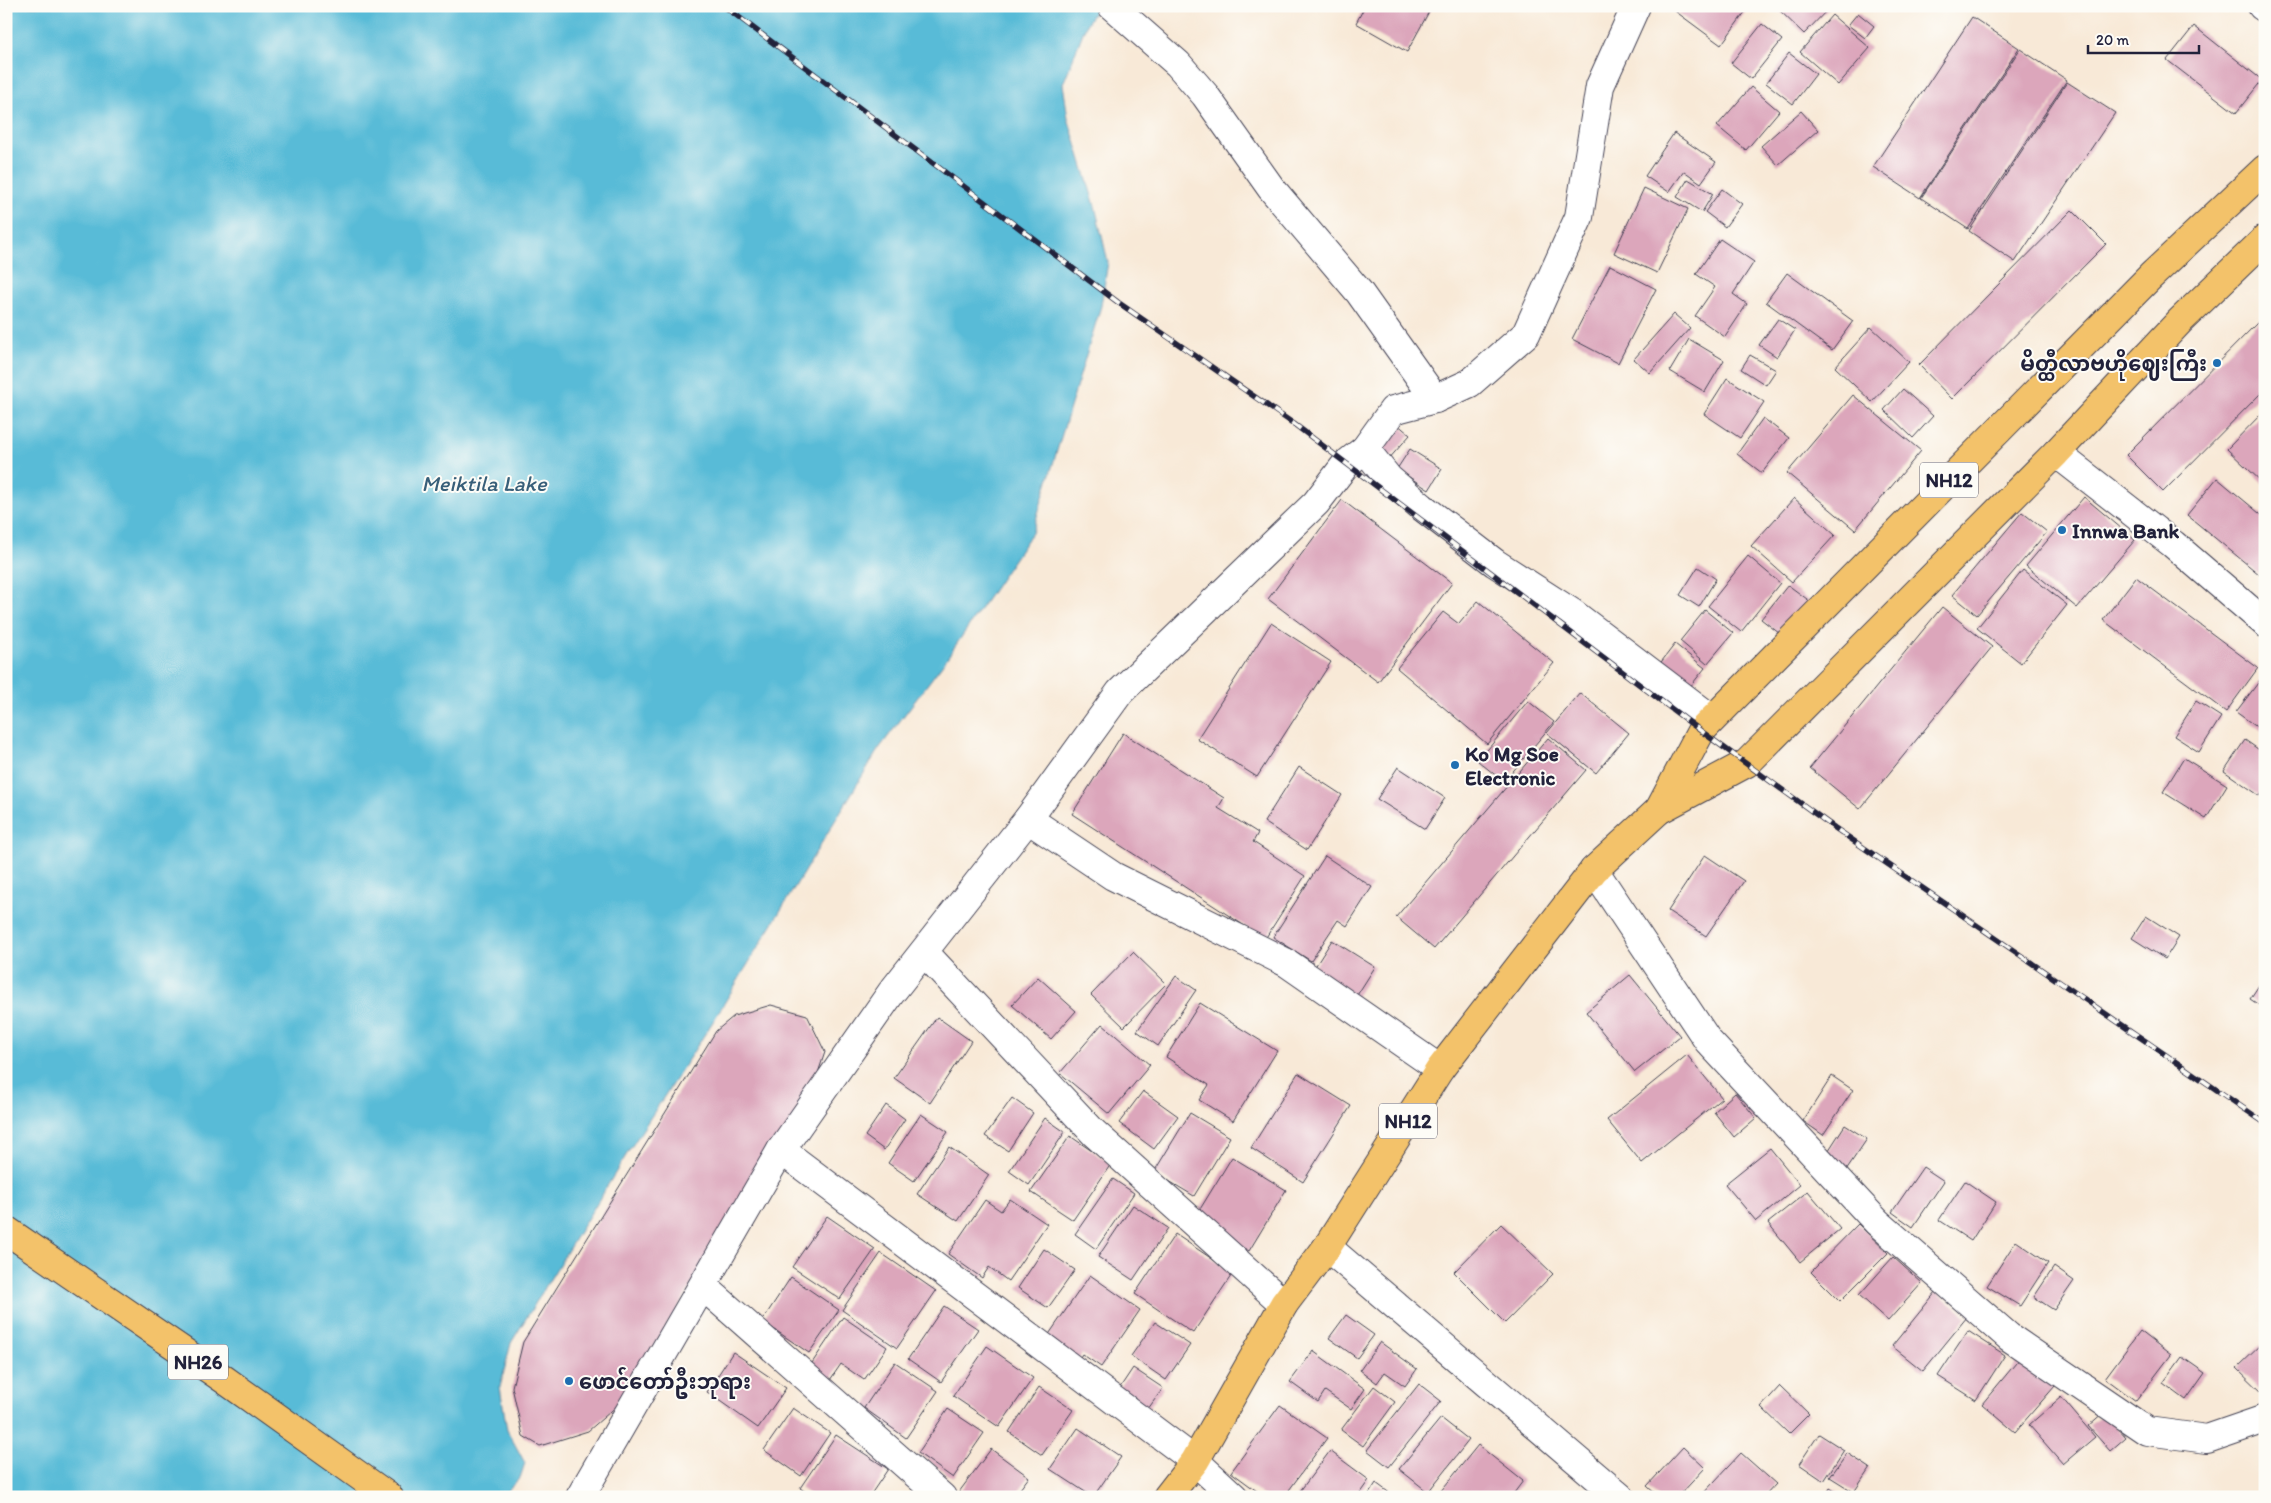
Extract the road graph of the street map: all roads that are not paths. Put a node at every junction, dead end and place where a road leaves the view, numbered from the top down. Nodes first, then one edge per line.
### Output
1 (1636, 6) edge
2 (1113, 7) edge
3 (2265, 169) edge
4 (2265, 239) edge
5 (1435, 399) junction
6 (1365, 449) junction
7 (2056, 453) junction
8 (2265, 624) edge
9 (1712, 719) junction
10 (1659, 810) junction
11 (1028, 819) junction
12 (1594, 870) junction
13 (924, 952) junction
14 (1440, 1070) junction
15 (782, 1150) junction
16 (6, 1230) edge
17 (1327, 1247) junction
18 (703, 1286) junction
19 (1284, 1304) junction
20 (2265, 1419) edge
21 (1195, 1461) junction
22 (388, 1497) edge
23 (580, 1497) edge
24 (942, 1497) edge
25 (1167, 1497) edge
26 (1234, 1497) edge
27 (1620, 1497) edge

1 - 5 street
2 - 5 street
3 - 9 highway, NH12
4 - 7 highway, NH12
5 - 6 street
6 - 9 street
6 - 11 street
7 - 8 street
7 - 10 highway, NH12
9 - 10 highway, NH12
10 - 12 highway, NH12
11 - 13 street
11 - 14 street
12 - 14 highway, NH12
12 - 20 street
13 - 15 street
13 - 19 street
14 - 17 highway, NH12
15 - 18 street
15 - 21 street
16 - 22 highway, NH26
17 - 19 highway, NH12
17 - 27 street
18 - 23 street
18 - 24 street
19 - 21 highway, NH12
21 - 25 highway, NH12
21 - 26 street

